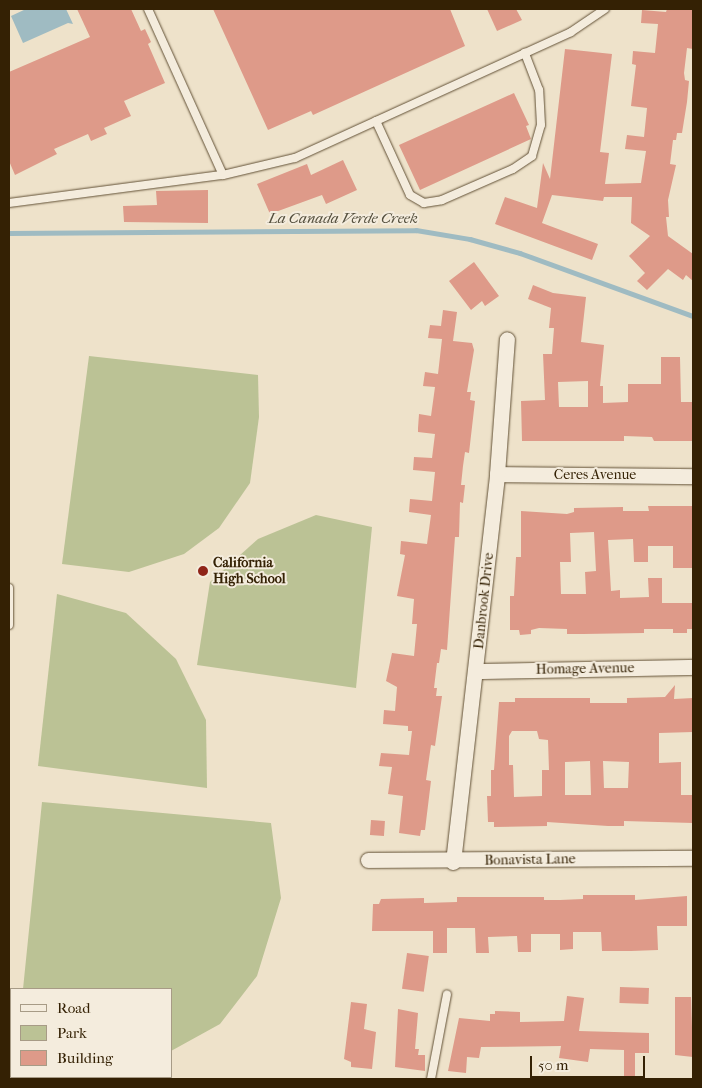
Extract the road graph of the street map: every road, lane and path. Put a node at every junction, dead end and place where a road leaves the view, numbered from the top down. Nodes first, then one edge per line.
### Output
1 (148, 9) edge
2 (605, 9) edge
3 (525, 53) junction
4 (376, 121) junction
5 (223, 175) junction
6 (9, 203) edge
7 (507, 339) dead end
8 (498, 474) junction
9 (693, 476) edge
10 (9, 588) edge
11 (9, 624) edge
12 (693, 667) edge
13 (477, 671) junction
14 (693, 858) edge
15 (368, 860) dead end
16 (454, 862) junction
17 (447, 994) dead end
18 (431, 1079) edge

1 - 5 lane
2 - 3 lane
3 - 4 lane
3 - 4 lane
4 - 5 lane
5 - 6 lane
7 - 8 street, Danbrook Drive
8 - 9 street, Ceres Avenue
8 - 13 street, Danbrook Drive
10 - 11 lane
12 - 13 street, Homage Avenue
13 - 16 street, Danbrook Drive
14 - 16 street, Bonavista Lane
15 - 16 street, Bonavista Lane
17 - 18 lane

